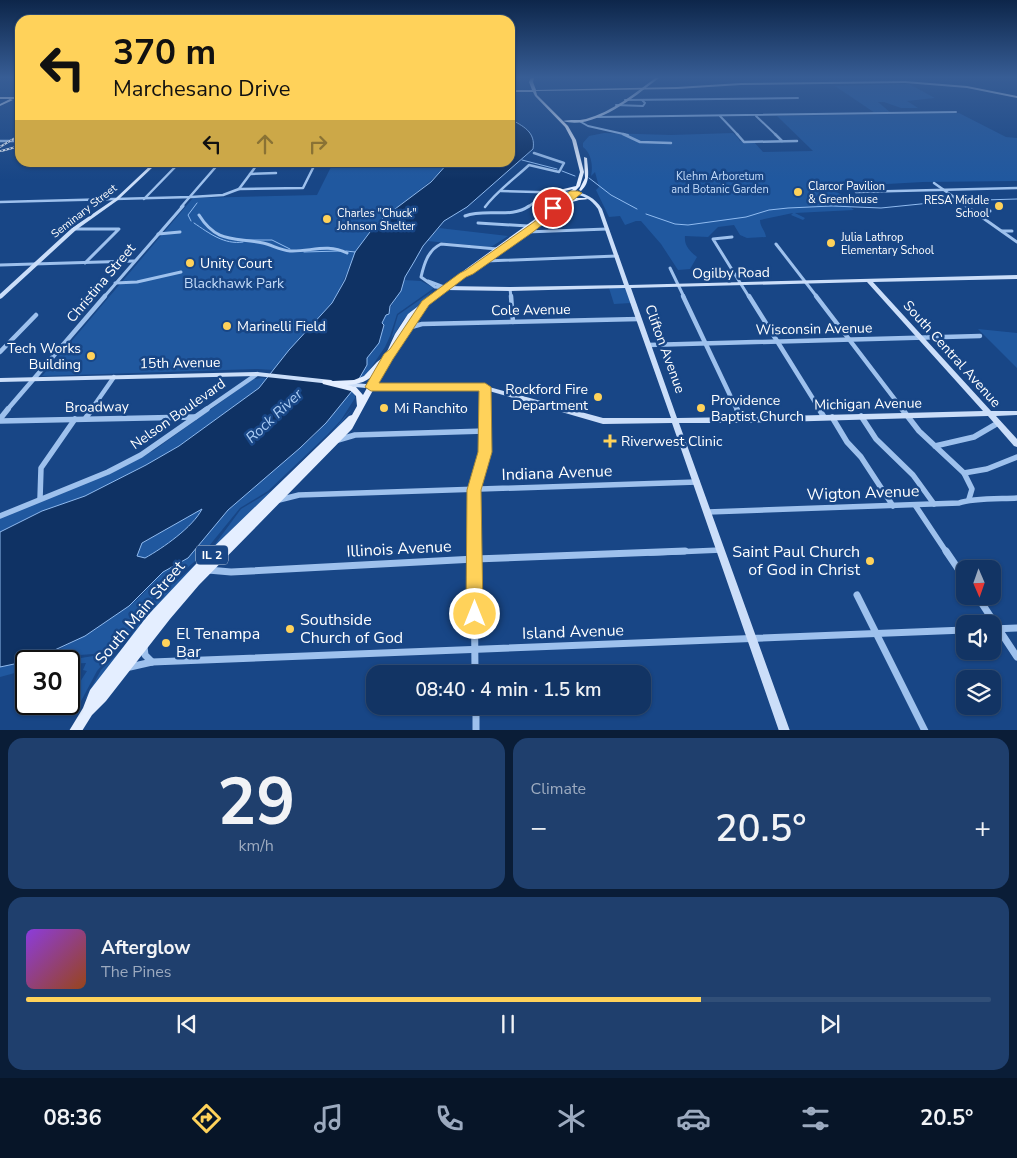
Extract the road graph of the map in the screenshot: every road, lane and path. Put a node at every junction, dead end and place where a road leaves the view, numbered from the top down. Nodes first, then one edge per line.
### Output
1 (552, 111) edge
2 (554, 111) edge
3 (607, 111) edge
4 (956, 112) dead end
5 (720, 116) junction
6 (755, 116) junction
7 (598, 117) junction
8 (565, 121) junction
9 (574, 122) junction
10 (581, 122) junction
11 (569, 125) junction
12 (0, 141) edge
13 (15, 141) edge
14 (782, 141) junction
15 (797, 141) dead end
16 (670, 142) dead end
17 (534, 152) dead end
18 (151, 167) edge
19 (175, 167) edge
20 (216, 167) edge
21 (255, 167) edge
22 (314, 167) edge
23 (582, 169) junction
24 (276, 173) dead end
25 (250, 174) junction
26 (934, 183) dead end
27 (1017, 188) edge
28 (239, 189) junction
29 (944, 190) junction
30 (502, 191) junction
31 (548, 192) junction
32 (558, 192) junction
33 (856, 192) dead end
34 (576, 194) junction
35 (192, 197) junction
36 (144, 198) junction
37 (117, 199) junction
38 (586, 199) junction
39 (0, 202) edge
40 (596, 203) junction
41 (484, 206) dead end
42 (562, 207) junction
43 (553, 208) junction
44 (990, 211) dead end
45 (975, 212) junction
46 (199, 215) dead end
47 (465, 216) dead end
48 (478, 223) dead end
49 (535, 226) junction
50 (516, 227) junction
51 (74, 229) junction
52 (607, 229) junction
53 (525, 230) junction
54 (540, 230) junction
55 (1012, 231) dead end
56 (180, 232) dead end
57 (1002, 232) junction
58 (158, 234) junction
59 (732, 237) dead end
60 (1017, 242) edge
61 (776, 244) dead end
62 (482, 249) junction
63 (496, 251) junction
64 (347, 253) dead end
65 (617, 256) junction
66 (487, 258) junction
67 (502, 259) junction
68 (134, 261) junction
69 (85, 263) junction
70 (0, 264) edge
71 (36, 264) junction
72 (670, 268) dead end
73 (181, 272) dead end
74 (1017, 277) edge
75 (869, 281) junction
76 (804, 282) junction
77 (116, 283) junction
78 (741, 283) junction
79 (679, 285) junction
80 (628, 286) junction
81 (445, 288) junction
82 (510, 289) junction
83 (0, 297) edge
84 (425, 303) junction
85 (36, 315) dead end
86 (413, 319) junction
87 (639, 319) junction
88 (514, 322) junction
89 (422, 324) junction
90 (407, 329) junction
91 (980, 336) dead end
92 (919, 337) junction
93 (848, 339) junction
94 (776, 341) junction
95 (706, 343) junction
96 (648, 345) junction
97 (0, 352) edge
98 (388, 357) junction
99 (257, 374) junction
100 (114, 377) junction
101 (35, 379) junction
102 (0, 380) edge
103 (326, 382) junction
104 (335, 383) joint
105 (359, 386) junction
106 (371, 387) junction
107 (485, 387) junction
108 (357, 412) junction
109 (989, 413) junction
110 (1017, 413) edge
111 (908, 415) junction
112 (862, 416) junction
113 (195, 417) junction
114 (824, 417) junction
115 (832, 417) junction
116 (76, 419) junction
117 (85, 419) junction
118 (0, 420) edge
119 (676, 420) junction
120 (742, 420) junction
121 (998, 423) junction
122 (352, 431) junction
123 (485, 431) junction
124 (1017, 444) edge
125 (936, 446) junction
126 (1017, 457) edge
127 (964, 472) junction
128 (697, 482) junction
129 (293, 484) junction
130 (474, 490) junction
131 (298, 495) junction
132 (1017, 498) edge
133 (40, 499) junction
134 (968, 499) junction
135 (278, 500) junction
136 (934, 504) junction
137 (916, 505) junction
138 (893, 506) junction
139 (708, 512) junction
140 (0, 516) edge
141 (722, 550) junction
142 (475, 560) junction
143 (956, 565) edge
144 (203, 569) junction
145 (857, 595) dead end
146 (1001, 628) edge
147 (1017, 628) edge
148 (956, 630) edge
149 (876, 633) junction
150 (1001, 636) edge
151 (752, 638) junction
152 (145, 641) junction
153 (474, 650) junction
154 (1017, 657) edge
155 (152, 662) junction
156 (475, 665) edge
157 (122, 671) junction
158 (88, 711) junction
159 (476, 715) edge
160 (75, 730) edge
161 (476, 730) edge
162 (785, 730) edge
163 (925, 730) edge

1 - 23 main road
2 - 8 main road, South Main Street / IL 2
3 - 7 street
4 - 6 street
5 - 6 street
5 - 7 street
5 - 14 street
6 - 14 street
7 - 10 street
8 - 9 street
8 - 11 main road, South Main Street / IL 2
9 - 10 street
9 - 11 street
10 - 16 street
11 - 34 main road, South Main Street / IL 2
12 - 13 street
14 - 15 street
17 - 30 street
18 - 37 street, Seminary Street
19 - 36 street
20 - 35 street, Christina Street
21 - 25 street
22 - 28 street
23 - 32 main road
23 - 34 main road, South Main Street / IL 2
24 - 25 street
25 - 28 street
26 - 29 street
27 - 29 street
28 - 35 street
29 - 33 street
29 - 45 street
30 - 31 street
30 - 41 street
31 - 32 street
31 - 47 street
32 - 34 street
32 - 43 street
34 - 38 street
34 - 40 street
34 - 42 main road, South Main Street / IL 2
34 - 43 main road, South Main Street / IL 2
35 - 36 street
35 - 58 street, Christina Street
36 - 37 street
37 - 39 street
37 - 51 street, Seminary Street
38 - 40 street
38 - 42 main road
40 - 52 street, Clifton Avenue
42 - 49 main road, South Main Street / IL 2
43 - 53 main road, South Main Street / IL 2
44 - 45 street
45 - 57 street
46 - 64 street
48 - 50 street
49 - 53 main road, South Main Street / IL 2
49 - 54 street
50 - 53 street
50 - 53 street
51 - 69 street
51 - 71 street, Seminary Street
52 - 54 street
52 - 65 street, Clifton Avenue
53 - 54 street
53 - 63 main road, South Main Street / IL 2
55 - 57 street
56 - 58 street
57 - 60 street
58 - 68 street, Christina Street
59 - 78 street
61 - 76 street
62 - 63 street
62 - 66 street
62 - 81 street
63 - 66 main road, South Main Street / IL 2
63 - 67 street
65 - 67 street
65 - 80 street, Clifton Avenue
66 - 67 street
66 - 81 main road, South Main Street / IL 2
68 - 69 street
68 - 77 street, Christina Street
69 - 71 street
70 - 71 street
71 - 83 street, Seminary Street
72 - 79 street
73 - 77 street
74 - 75 street, Ogilby Road
75 - 76 street, Ogilby Road
75 - 92 street, South Central Avenue
76 - 78 street, Ogilby Road
76 - 93 street
77 - 101 street, Christina Street
78 - 79 street, Ogilby Road
78 - 94 street
79 - 80 street, Ogilby Road
79 - 95 street
80 - 82 street, Ogilby Road
80 - 87 street, Clifton Avenue
81 - 82 street, Ogilby Road
81 - 84 main road, South Main Street / IL 2
82 - 88 street
84 - 86 main road, South Main Street / IL 2
84 - 98 main road, South Main Street / IL 2
85 - 97 street
86 - 89 street
86 - 90 main road, South Main Street / IL 2
87 - 88 street, Cole Avenue
87 - 96 street, Clifton Avenue
88 - 89 street, Cole Avenue
89 - 90 street, Cole Avenue
90 - 98 main road, South Main Street / IL 2
91 - 92 street, Wisconsin Avenue
92 - 93 street, Wisconsin Avenue
92 - 109 street, South Central Avenue
93 - 94 street, Wisconsin Avenue
93 - 111 street
94 - 95 street, Wisconsin Avenue
94 - 114 street
95 - 96 street, Wisconsin Avenue
95 - 120 street
96 - 119 street, Clifton Avenue
98 - 105 main road
98 - 106 main road, South Main Street / IL 2
99 - 100 street, 15th Avenue
99 - 103 street, 15th Avenue
99 - 113 street, Nelson Boulevard
100 - 101 street, 15th Avenue
100 - 117 street
101 - 102 street, 15th Avenue
101 - 118 street, Christina Street
103 - 104 street, 15th Avenue
103 - 105 main road
104 - 105 main road
105 - 106 street, Michigan Avenue
105 - 108 main road
106 - 107 street, Michigan Avenue
106 - 108 main road, South Main Street / IL 2
107 - 119 street, Michigan Avenue
107 - 123 street
108 - 122 main road, South Main Street / IL 2
108 - 144 main road, South Main Street / IL 2
109 - 110 street, Michigan Avenue
109 - 111 street, Michigan Avenue
109 - 121 street, South Central Avenue
111 - 112 street, Michigan Avenue
111 - 125 street
112 - 115 street, Michigan Avenue
112 - 136 street
113 - 117 street, Broadway
113 - 133 street, Nelson Boulevard
114 - 115 street, Michigan Avenue
114 - 120 street, Michigan Avenue
115 - 138 street
116 - 117 street, Broadway
116 - 118 street, Broadway
116 - 133 street
119 - 120 street, Michigan Avenue
119 - 128 street, Clifton Avenue
121 - 124 street, South Central Avenue
121 - 125 street
122 - 123 street
122 - 129 main road, South Main Street / IL 2
123 - 130 street
125 - 127 street
126 - 127 street
127 - 134 street
128 - 130 street, Indiana Avenue
128 - 139 street, Clifton Avenue
129 - 131 street
129 - 135 main road, South Main Street / IL 2
130 - 131 street, Indiana Avenue
130 - 142 street
131 - 135 street, Indiana Avenue
132 - 134 street, Wigton Avenue
133 - 140 street, Nelson Boulevard
134 - 136 street, Wigton Avenue
135 - 144 main road, South Main Street / IL 2
136 - 137 street, Wigton Avenue
137 - 138 street, Wigton Avenue
137 - 143 street
138 - 139 street, Wigton Avenue
139 - 141 street, Clifton Avenue
141 - 142 street, Illinois Avenue
141 - 151 street, Clifton Avenue
142 - 144 street, Illinois Avenue
142 - 153 street
144 - 152 main road, South Main Street / IL 2
144 - 158 main road, South Main Street / IL 2
145 - 149 street
146 - 147 street
148 - 149 street, Island Avenue
149 - 151 street, Island Avenue
149 - 163 street
150 - 154 street
151 - 153 street, Island Avenue
151 - 162 street, Clifton Avenue
152 - 155 street
152 - 157 main road, South Main Street / IL 2
153 - 155 street, Island Avenue
153 - 156 street
155 - 157 street, Island Avenue
157 - 158 main road, South Main Street / IL 2
158 - 160 main road, South Main Street / IL 2
159 - 161 street

